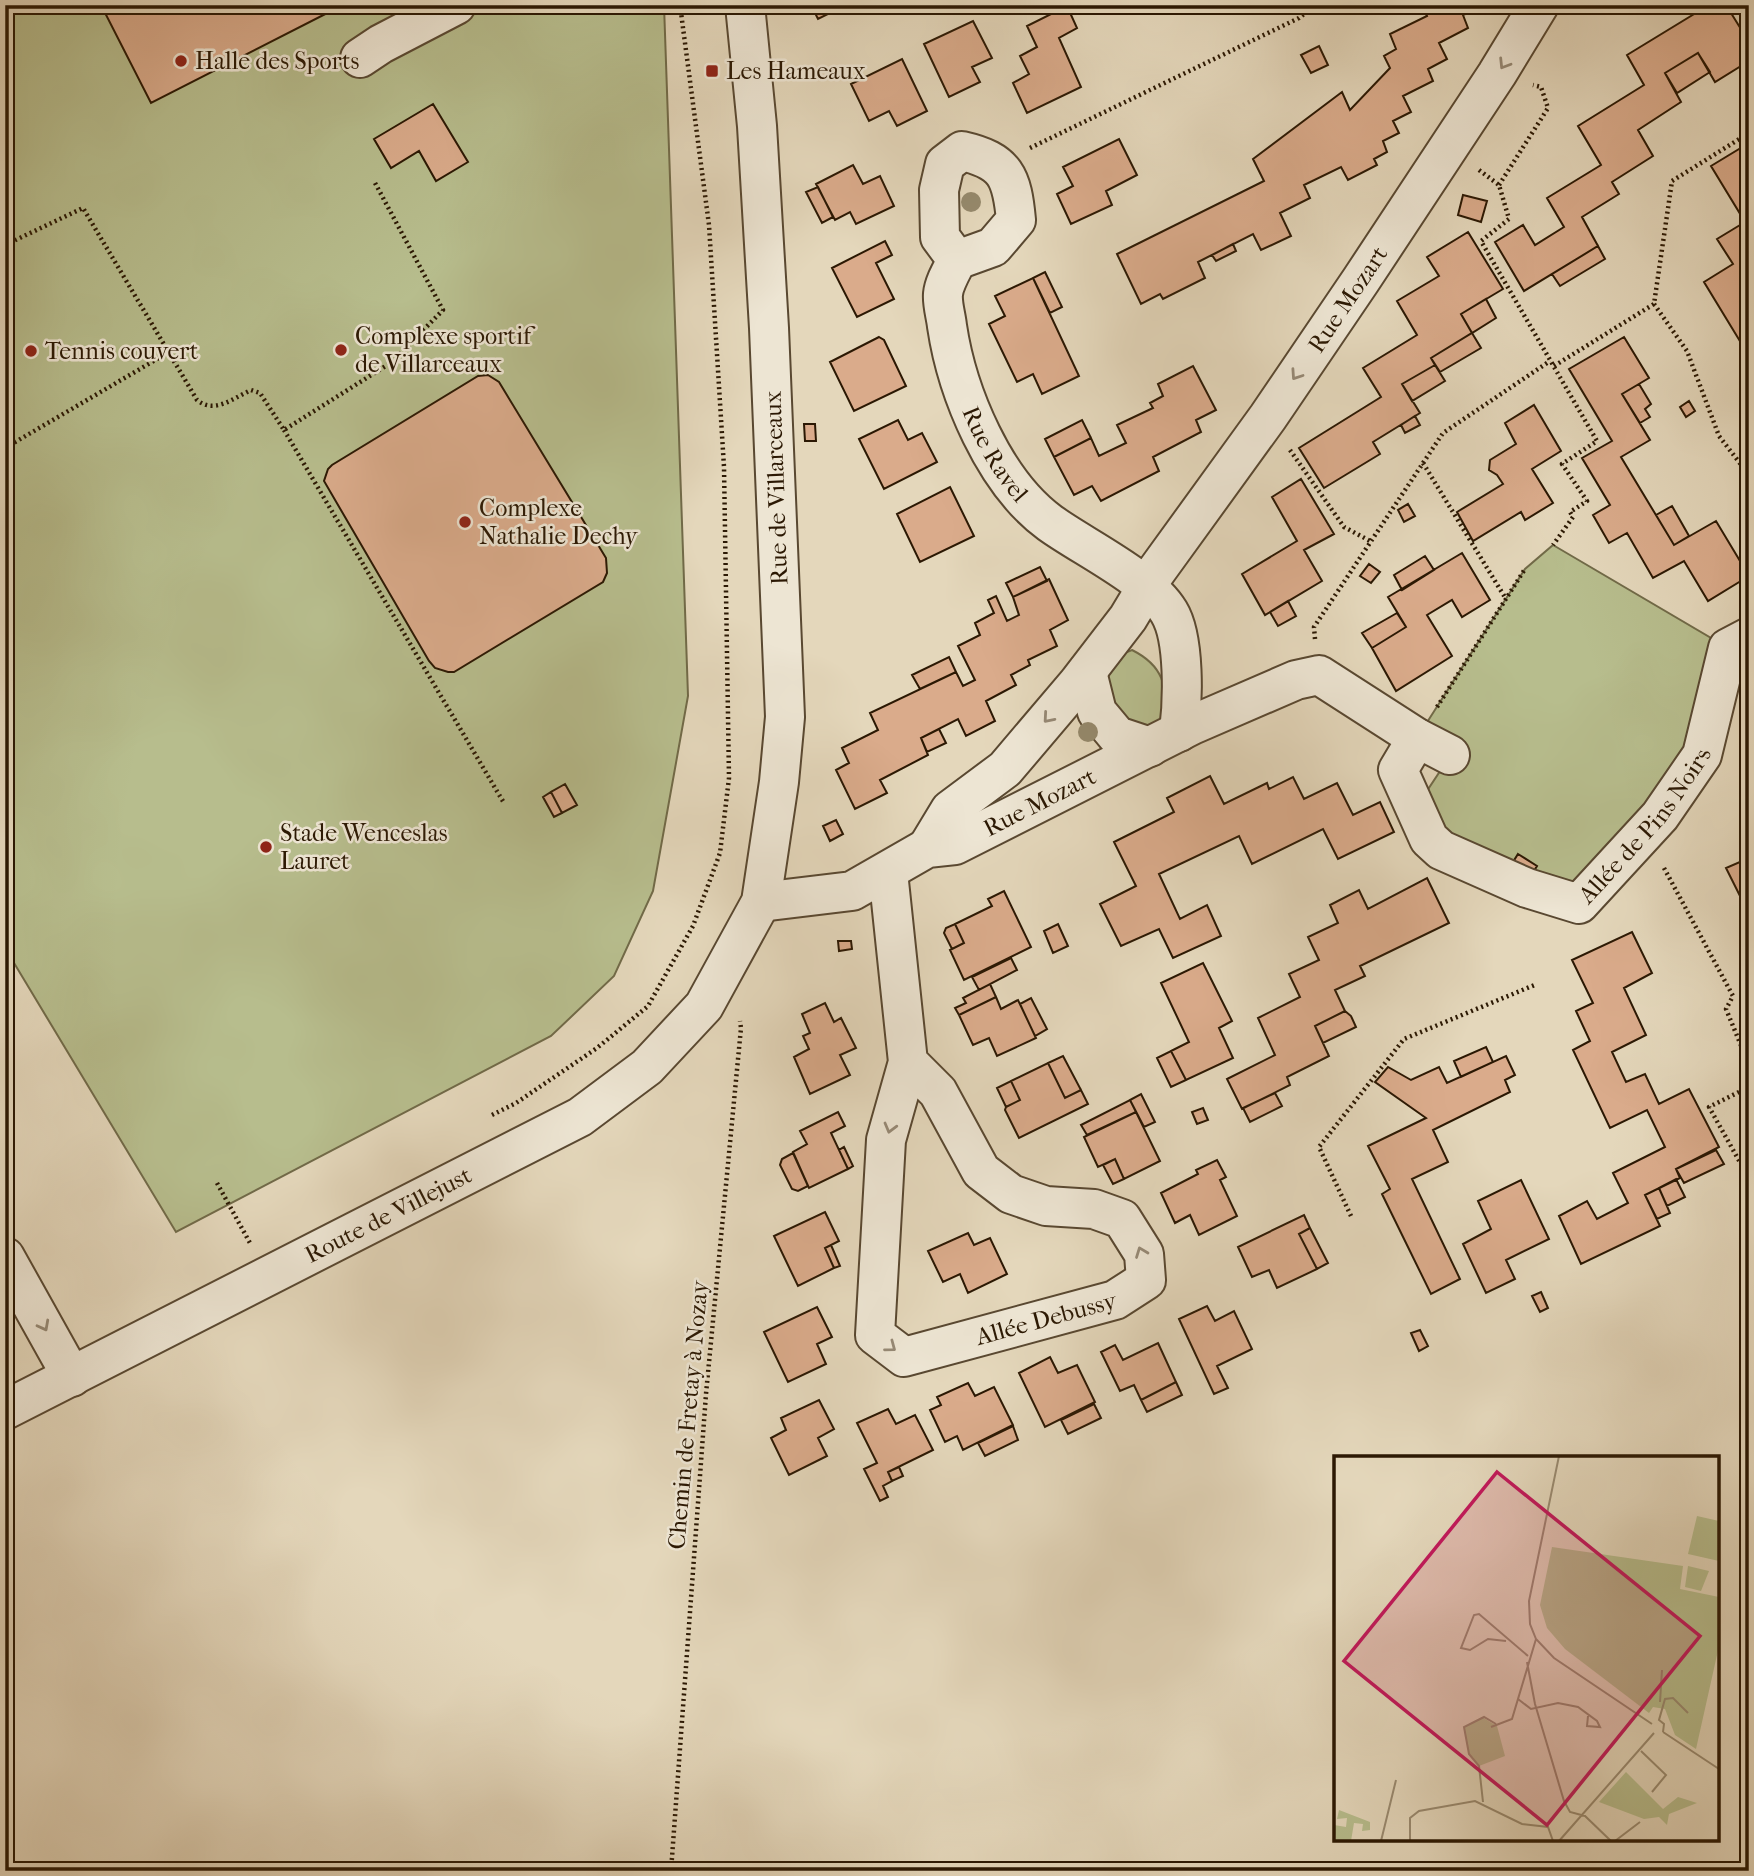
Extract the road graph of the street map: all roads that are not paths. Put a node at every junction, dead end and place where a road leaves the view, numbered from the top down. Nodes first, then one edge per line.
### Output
1 (456, 5) edge
2 (745, 5) edge
3 (1539, 5) edge
4 (360, 58) dead end
5 (957, 260) junction
6 (1147, 588) junction
7 (1749, 637) edge
8 (1098, 658) junction
9 (1171, 725) junction
10 (1429, 839) joint
11 (927, 848) junction
12 (888, 872) junction
13 (761, 902) junction
14 (729, 963) joint
15 (908, 1062) junction
16 (5, 1256) edge
17 (72, 1377) junction
18 (5, 1410) edge

1 - 4 street
2 - 13 street, Rue de Villarceaux
3 -> 6 street, Rue Mozart
5 - 5 street
5 - 6 street, Rue Ravel
6 - 8 street, Rue Mozart
6 - 9 street
7 - 10 street, Allée de Pins Noirs
8 - 9 street
8 - 9 street
8 -> 11 street, Rue Mozart
9 - 10 street, Rue Mozart
9 - 11 street, Rue Mozart
11 - 12 street, Rue Mozart
12 - 13 street, Rue Mozart
12 - 15 street, Allée Debussy
13 - 14 street, Rue de Villarceaux
14 - 17 street, Route de Villejust
15 -> 15 street, Allée Debussy
16 -> 17 street
17 - 18 street, Route de Villejust

